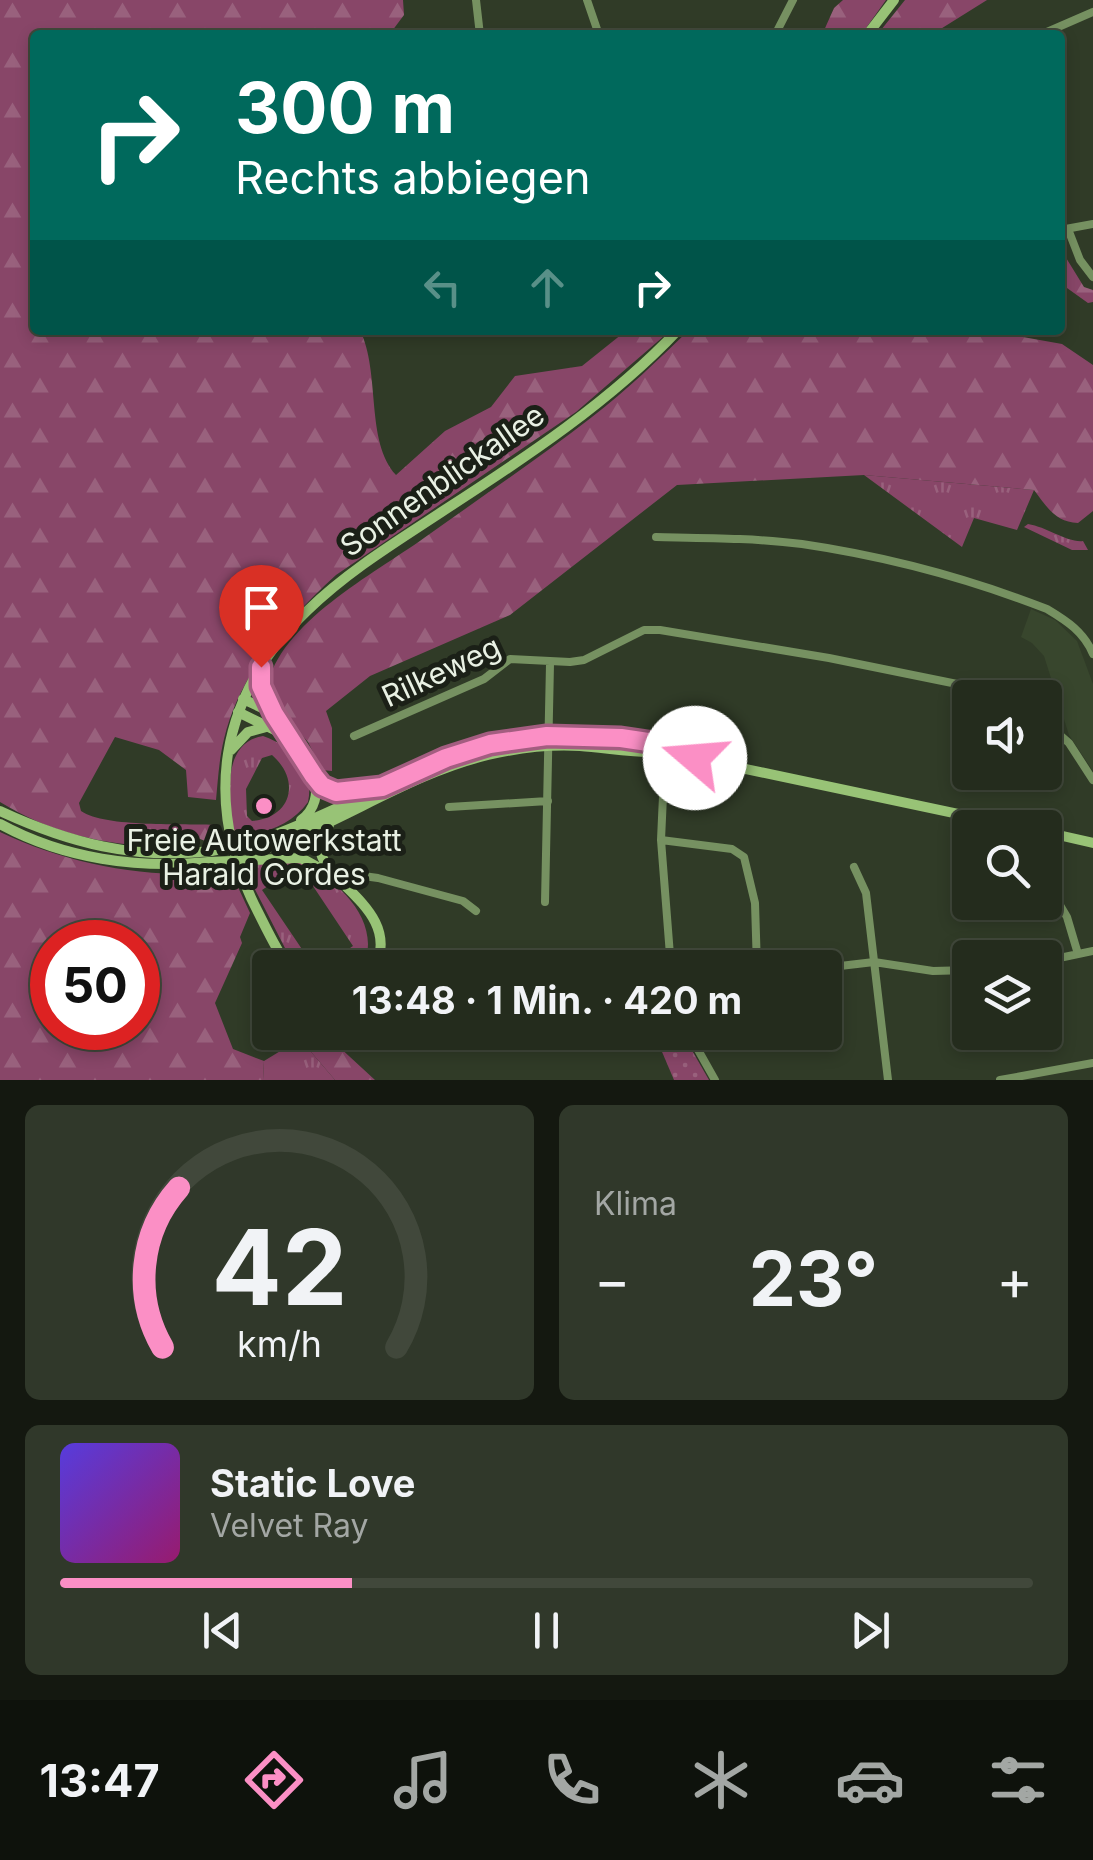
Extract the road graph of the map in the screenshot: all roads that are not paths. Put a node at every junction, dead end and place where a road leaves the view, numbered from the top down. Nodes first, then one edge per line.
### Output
1 (476, 0) edge
2 (586, 0) edge
3 (793, 0) edge
4 (894, 0) edge
5 (1093, 12) edge
6 (479, 30) edge
7 (597, 30) edge
8 (778, 30) edge
9 (872, 30) edge
10 (1052, 30) edge
11 (1093, 224) edge
12 (1065, 230) edge
13 (1065, 232) edge
14 (1093, 276) edge
15 (673, 335) edge
16 (656, 537) dead end
17 (1093, 654) edge
18 (550, 664) junction
19 (261, 667) junction
20 (952, 683) edge
21 (242, 699) junction
22 (238, 712) junction
23 (272, 720) junction
24 (354, 736) dead end
25 (1062, 737) edge
26 (547, 741) junction
27 (666, 752) junction
28 (228, 755) junction
29 (314, 776) junction
30 (1093, 780) edge
31 (382, 787) junction
32 (548, 801) junction
33 (449, 807) dead end
34 (0, 811) edge
35 (952, 813) edge
36 (0, 824) edge
37 (330, 824) junction
38 (282, 833) junction
39 (1062, 836) edge
40 (661, 840) junction
41 (1093, 843) edge
42 (252, 852) junction
43 (210, 857) junction
44 (854, 867) dead end
45 (339, 880) junction
46 (545, 902) dead end
47 (1062, 909) edge
48 (476, 911) dead end
49 (279, 950) edge
50 (381, 950) edge
51 (670, 950) edge
52 (756, 950) edge
53 (1093, 951) edge
54 (1078, 954) junction
55 (1062, 958) edge
56 (874, 962) junction
57 (842, 966) edge
58 (952, 970) edge
59 (698, 1050) edge
60 (1093, 1063) edge
61 (715, 1080) edge
62 (888, 1080) edge
63 (1000, 1080) edge

1 - 6 street
2 - 7 street
3 - 8 street
4 - 9 main road
5 - 10 street
11 - 12 street
13 - 14 street
15 - 19 main road, Sonnenblickallee
16 - 17 street
18 - 20 street, Rilkeweg
18 - 24 street, Rilkeweg
18 - 26 street
19 - 21 main road, Sonnenblickallee
19 - 23 main road
21 - 22 main road, Sonnenblickallee
21 - 23 main road
22 - 23 main road
22 - 28 main road, Sonnenblickallee
23 - 28 main road
23 - 29 main road
25 - 30 street
26 - 27 main road
26 - 31 main road
26 - 32 street
26 - 37 main road
27 - 35 main road
27 - 40 street
28 - 49 main road, Sonnenblickallee
29 - 31 main road
29 - 38 main road
31 - 38 main road
32 - 33 street
32 - 46 street
34 - 43 main road
36 - 43 main road
37 - 42 main road
37 - 45 main road
38 - 42 main road
39 - 41 main road
40 - 51 street
40 - 52 street
42 - 43 main road, bridge
42 - 45 main road
44 - 56 street
45 - 48 street
45 - 50 main road
47 - 54 street
53 - 54 street
54 - 55 street
56 - 57 street
56 - 58 street
56 - 62 street
59 - 61 street
60 - 63 street

